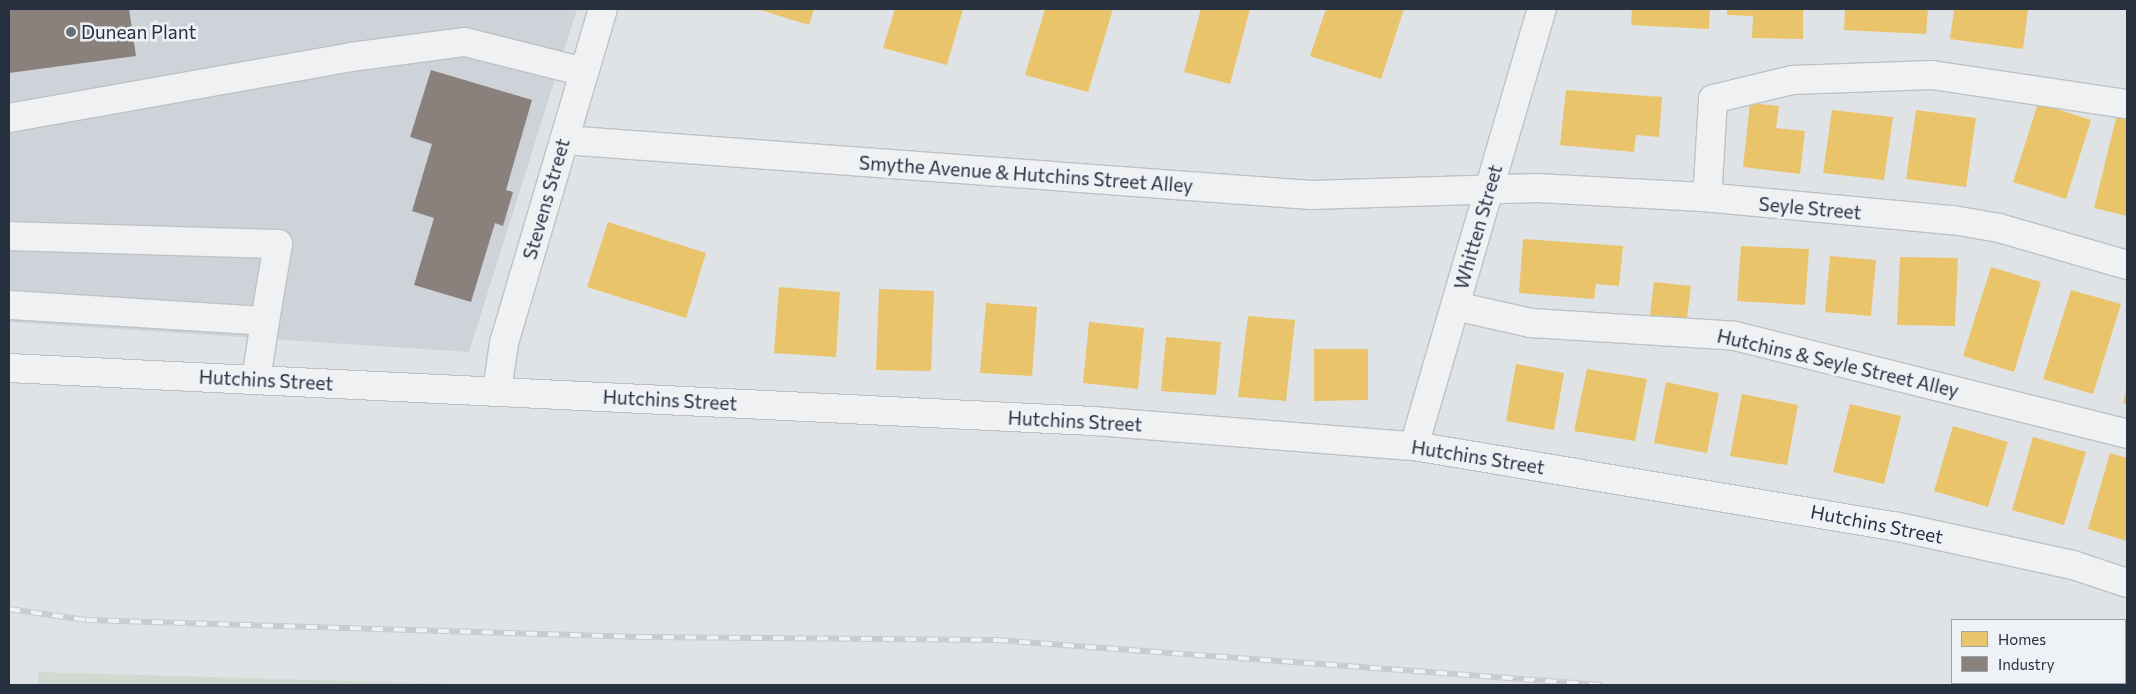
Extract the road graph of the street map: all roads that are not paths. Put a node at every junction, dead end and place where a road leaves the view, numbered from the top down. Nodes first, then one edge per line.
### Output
1 (603, 9) edge
2 (1542, 9) edge
3 (584, 72) junction
4 (2127, 104) edge
5 (9, 118) edge
6 (564, 140) junction
7 (1488, 190) junction
8 (1703, 197) junction
9 (9, 236) edge
10 (2127, 265) edge
11 (9, 305) edge
12 (1455, 306) junction
13 (265, 321) junction
14 (9, 368) edge
15 (256, 380) junction
16 (497, 391) junction
17 (2127, 434) edge
18 (1414, 446) junction
19 (2127, 583) edge

1 - 3 street, Stevens Street
2 - 7 street, Whitten Street
3 - 5 street
3 - 6 street, Stevens Street
4 - 8 street
6 - 7 street, Smythe Avenue & Hutchins Street Alley
6 - 16 street, Stevens Street
7 - 8 street, Seyle Street
7 - 12 street, Whitten Street
8 - 10 street, Seyle Street
9 - 13 street
11 - 13 street
12 - 17 street, Hutchins & Seyle Street Alley
12 - 18 street, Whitten Street
13 - 15 street
14 - 15 street, Hutchins Street
15 - 16 street, Hutchins Street
16 - 18 street, Hutchins Street
18 - 19 street, Hutchins Street

